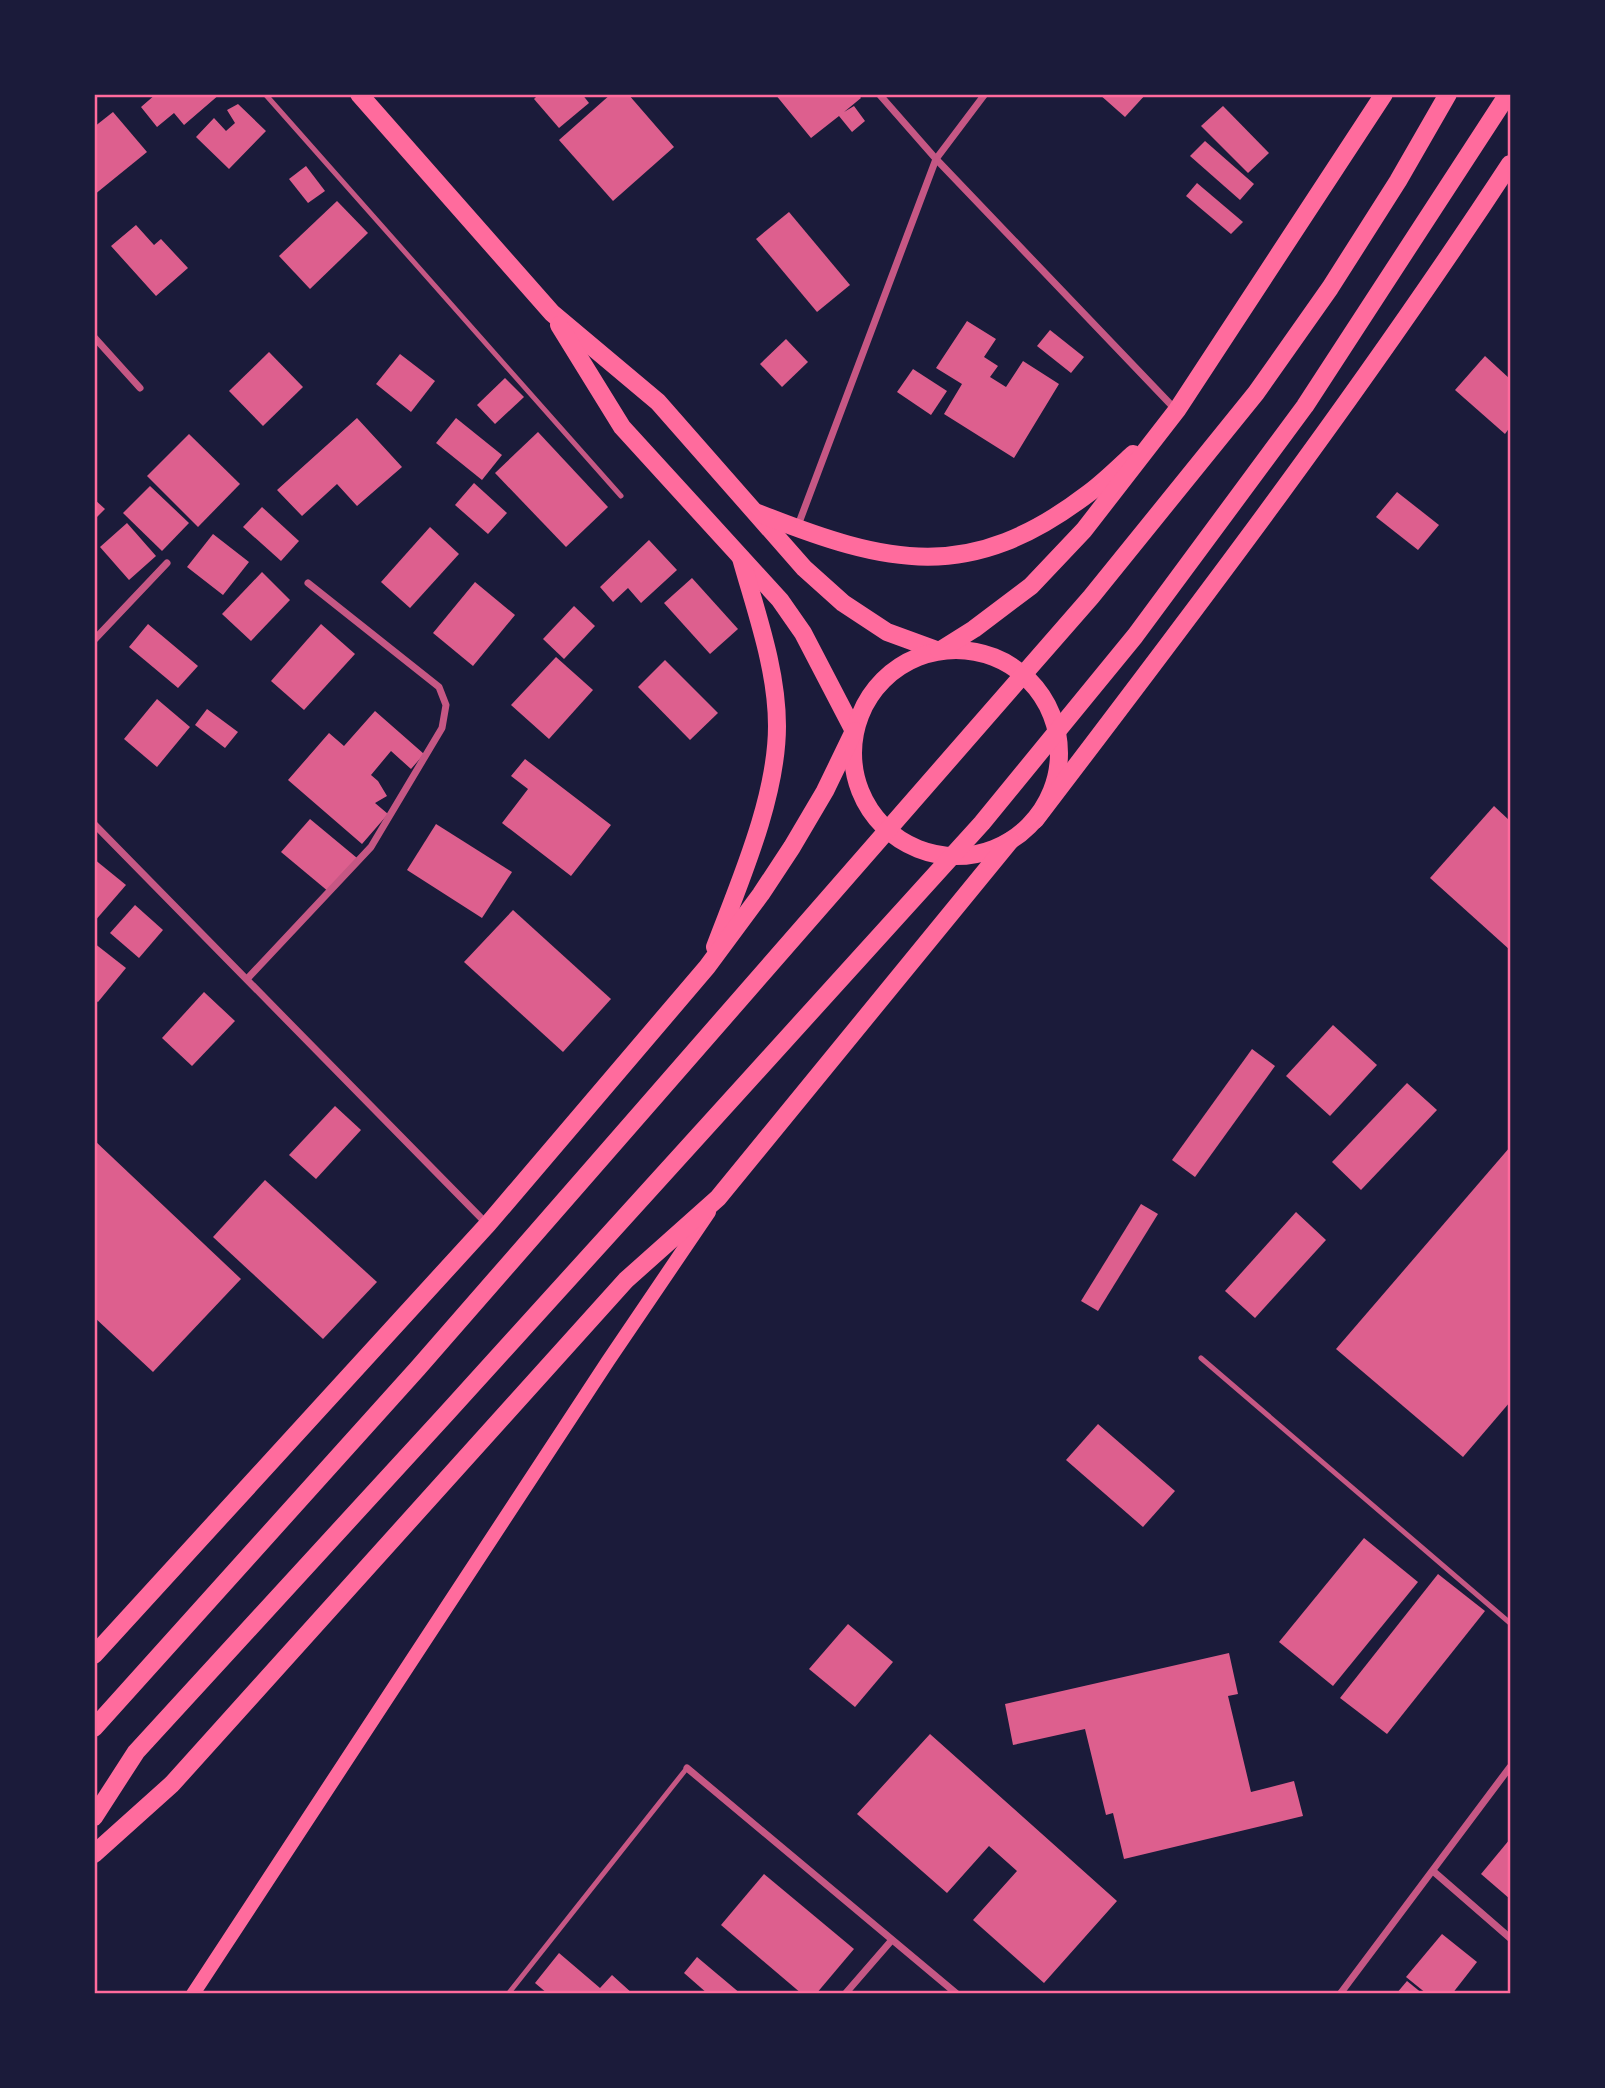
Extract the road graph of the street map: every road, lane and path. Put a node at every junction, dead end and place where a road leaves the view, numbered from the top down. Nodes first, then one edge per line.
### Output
1 (265, 94) edge
2 (880, 94) edge
3 (985, 94) edge
4 (1384, 94) edge
5 (1448, 94) edge
6 (1508, 94) edge
7 (367, 97) edge
8 (936, 159) junction
9 (1510, 164) edge
10 (552, 313) junction
11 (94, 337) edge
12 (141, 388) dead end
13 (1172, 417) junction
14 (621, 496) dead end
15 (756, 512) junction
16 (797, 528) junction
17 (740, 555) junction
18 (167, 563) dead end
19 (308, 583) dead end
20 (94, 640) edge
21 (939, 651) junction
22 (854, 731) junction
23 (1035, 820) junction
24 (94, 824) edge
25 (1010, 841) junction
26 (707, 967) junction
27 (247, 978) junction
28 (719, 1198) junction
29 (488, 1224) junction
30 (1201, 1358) dead end
31 (1510, 1623) edge
32 (97, 1647) edge
33 (95, 1727) edge
34 (1510, 1767) edge
35 (687, 1768) joint
36 (94, 1817) edge
37 (94, 1854) edge
38 (1433, 1871) junction
39 (1510, 1938) edge
40 (891, 1941) junction
41 (193, 1993) edge
42 (508, 1993) edge
43 (845, 1993) edge
44 (957, 1993) edge
45 (1340, 1993) edge

1 - 14 lane
2 - 8 street
3 - 8 street
4 - 13 main road
5 - 33 main road
6 - 36 main road
7 - 10 main road
8 - 13 street
8 - 16 street
9 - 23 main road
10 - 15 main road
10 - 17 main road
11 - 12 street
13 - 16 main road
13 - 21 main road
15 - 16 main road
15 - 21 main road
17 - 22 main road
17 - 26 main road
18 - 20 street
19 - 27 street
21 - 22 main road
21 - 23 main road
22 - 25 main road
22 - 26 main road
23 - 25 main road
24 - 27 street
25 - 28 main road
26 - 29 main road
27 - 29 street
28 - 37 main road
28 - 41 main road
29 - 32 main road
30 - 31 lane
34 - 38 street
35 - 40 street
35 - 42 lane
38 - 39 street
38 - 45 street
40 - 43 street
40 - 44 street

